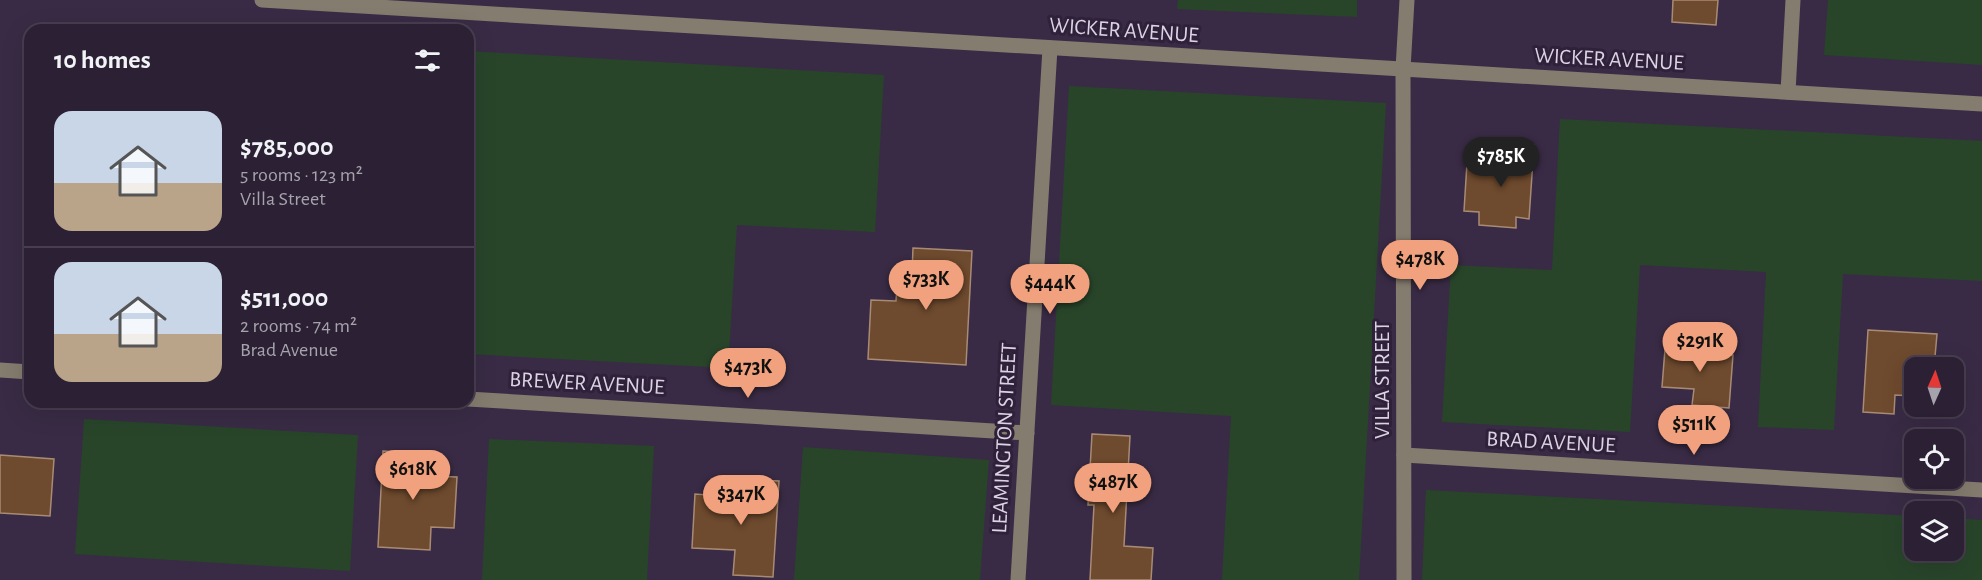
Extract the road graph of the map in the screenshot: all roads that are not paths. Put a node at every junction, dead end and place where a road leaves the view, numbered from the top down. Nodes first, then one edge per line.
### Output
1 (262, 0) edge
2 (1407, 0) edge
3 (1793, 0) edge
4 (1050, 48) junction
5 (1402, 69) junction
6 (1788, 92) junction
7 (1982, 104) edge
8 (0, 370) edge
9 (24, 372) edge
10 (474, 399) edge
11 (1027, 433) junction
12 (1404, 455) junction
13 (1982, 490) edge
14 (1017, 580) edge
15 (1404, 580) edge

1 - 4 street, WICKER AVENUE
2 - 5 street, VILLA STREET
3 - 6 street
4 - 5 street, WICKER AVENUE
4 - 11 street, LEAMINGTON STREET
5 - 6 street, WICKER AVENUE
5 - 12 street, VILLA STREET
6 - 7 street, WICKER AVENUE
8 - 9 street
10 - 11 street, BREWER AVENUE
11 - 14 street, LEAMINGTON STREET
12 - 13 street, BRAD AVENUE
12 - 15 street, VILLA STREET

